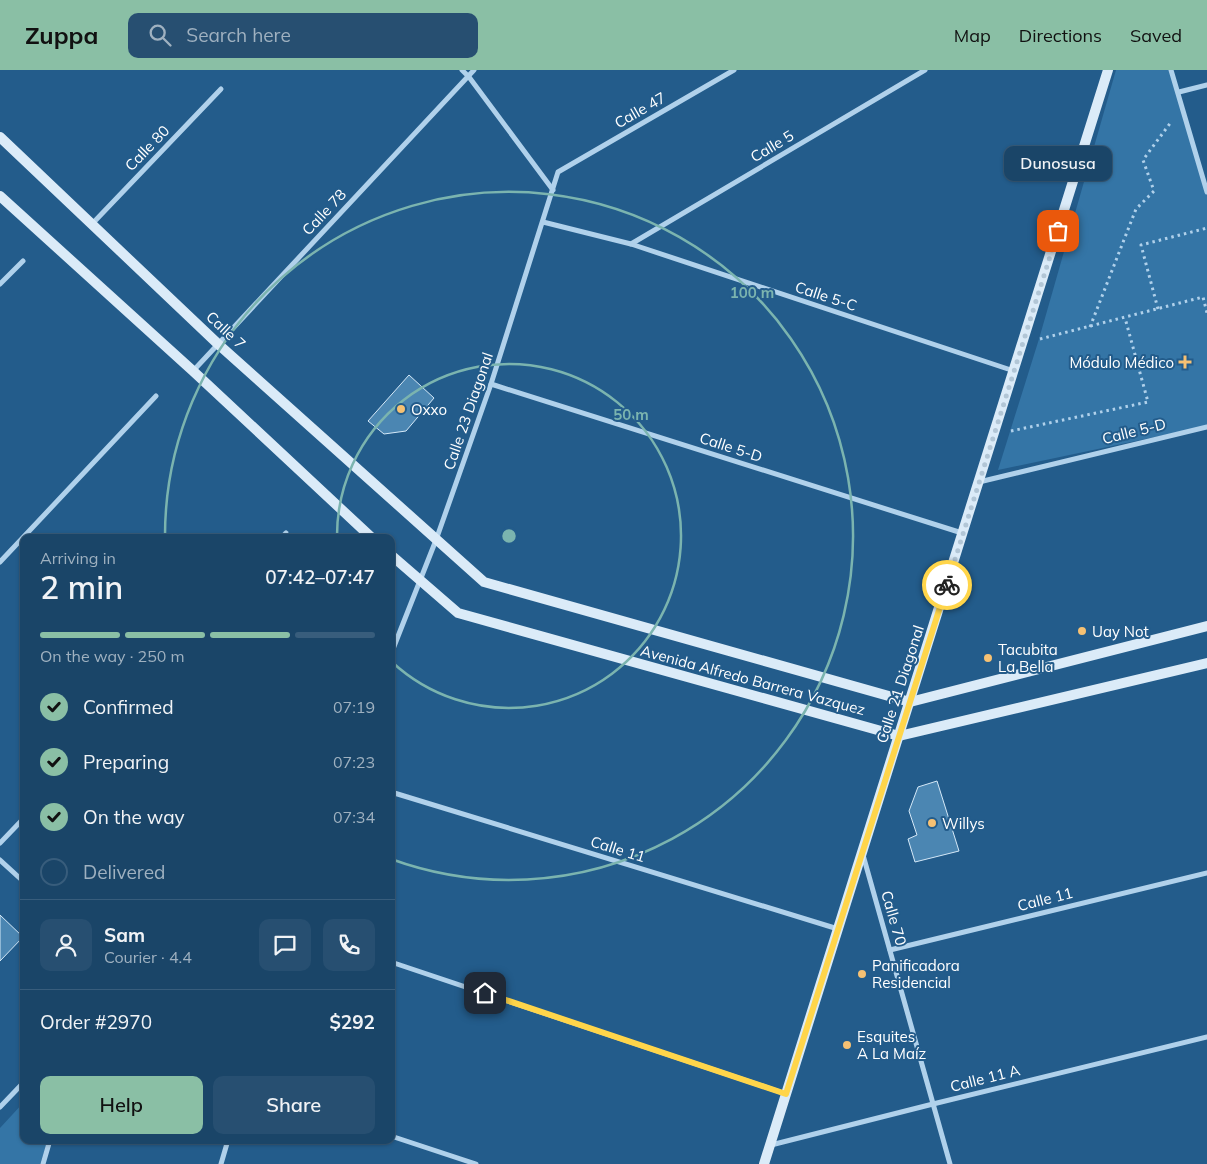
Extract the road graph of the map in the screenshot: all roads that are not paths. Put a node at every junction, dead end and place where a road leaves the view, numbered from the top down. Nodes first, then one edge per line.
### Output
1 (462, 70) edge
2 (474, 70) edge
3 (734, 70) edge
4 (925, 70) edge
5 (1108, 70) edge
6 (1171, 70) edge
7 (469, 77) junction
8 (1207, 85) edge
9 (221, 89) dead end
10 (1179, 92) junction
11 (0, 137) edge
12 (558, 172) joint
13 (553, 190) junction
14 (1207, 192) edge
15 (0, 196) edge
16 (542, 222) junction
17 (92, 224) junction
18 (631, 244) junction
19 (23, 261) dead end
20 (0, 284) edge
21 (218, 344) junction
22 (193, 372) junction
23 (1014, 372) junction
24 (491, 384) junction
25 (156, 396) dead end
26 (1207, 426) edge
27 (979, 482) junction
28 (26, 534) edge
29 (368, 534) edge
30 (963, 534) junction
31 (436, 540) junction
32 (20, 541) edge
33 (395, 559) edge
34 (0, 562) edge
35 (419, 581) junction
36 (1207, 626) edge
37 (395, 644) edge
38 (1207, 663) edge
39 (910, 702) junction
40 (899, 736) junction
41 (395, 793) edge
42 (20, 822) edge
43 (0, 843) edge
44 (862, 852) junction
45 (0, 860) edge
46 (1207, 872) edge
47 (20, 878) edge
48 (838, 929) junction
49 (890, 950) junction
50 (395, 963) edge
51 (1207, 1037) edge
52 (20, 1086) edge
53 (786, 1094) junction
54 (933, 1104) junction
55 (0, 1107) edge
56 (395, 1137) edge
57 (49, 1144) edge
58 (227, 1144) edge
59 (769, 1146) junction
60 (43, 1164) edge
61 (221, 1164) edge
62 (476, 1164) edge
63 (764, 1164) edge
64 (950, 1164) edge

1 - 7 street
2 - 7 street, Calle 78
3 - 12 street, Calle 47
4 - 18 street, Calle 5
5 - 23 street, Calle 21 Diagonal
6 - 10 street
7 - 13 street
7 - 21 street, Calle 78
8 - 10 street
9 - 17 street, Calle 80
10 - 14 street
11 - 17 street, Calle 7
12 - 13 street, Calle 23 Diagonal
13 - 16 street, Calle 23 Diagonal
15 - 22 street
16 - 18 street, Calle 5-C
16 - 24 street, Calle 23 Diagonal
17 - 21 street, Calle 7
18 - 23 street, Calle 5-C
19 - 20 street
21 - 22 street, Calle 78
21 - 31 street, Calle 7
22 - 29 street
23 - 27 street, Calle 21 Diagonal
24 - 30 street, Calle 5-D
24 - 31 street, Calle 23 Diagonal
25 - 28 street
26 - 27 street, Calle 5-D
27 - 30 street, Calle 21 Diagonal
30 - 39 street, Calle 21 Diagonal
31 - 35 street, Calle 23 Diagonal
31 - 39 street, Avenida Alfredo Barrera Vazquez
32 - 34 street
33 - 35 street
35 - 37 street, Calle 23 Diagonal
35 - 40 street, Avenida Alfredo Barrera Vazquez
36 - 39 street
38 - 40 street, Avenida Alfredo Barrera Vazquez
39 - 40 street, Calle 21 Diagonal
40 - 44 street, Calle 21 Diagonal
41 - 48 street, Calle 11
42 - 43 street
44 - 48 street, Calle 21 Diagonal
44 - 49 street, Calle 70
45 - 47 street
46 - 49 street, Calle 11
48 - 53 street, Calle 21 Diagonal
49 - 54 street, Calle 70
50 - 53 street
51 - 54 street, Calle 11 A
52 - 55 street
53 - 59 street, Calle 21 Diagonal
54 - 59 street, Calle 11 A
54 - 64 street, Calle 70
56 - 62 street
57 - 60 street
58 - 61 street
59 - 63 street, Calle 21 Diagonal

